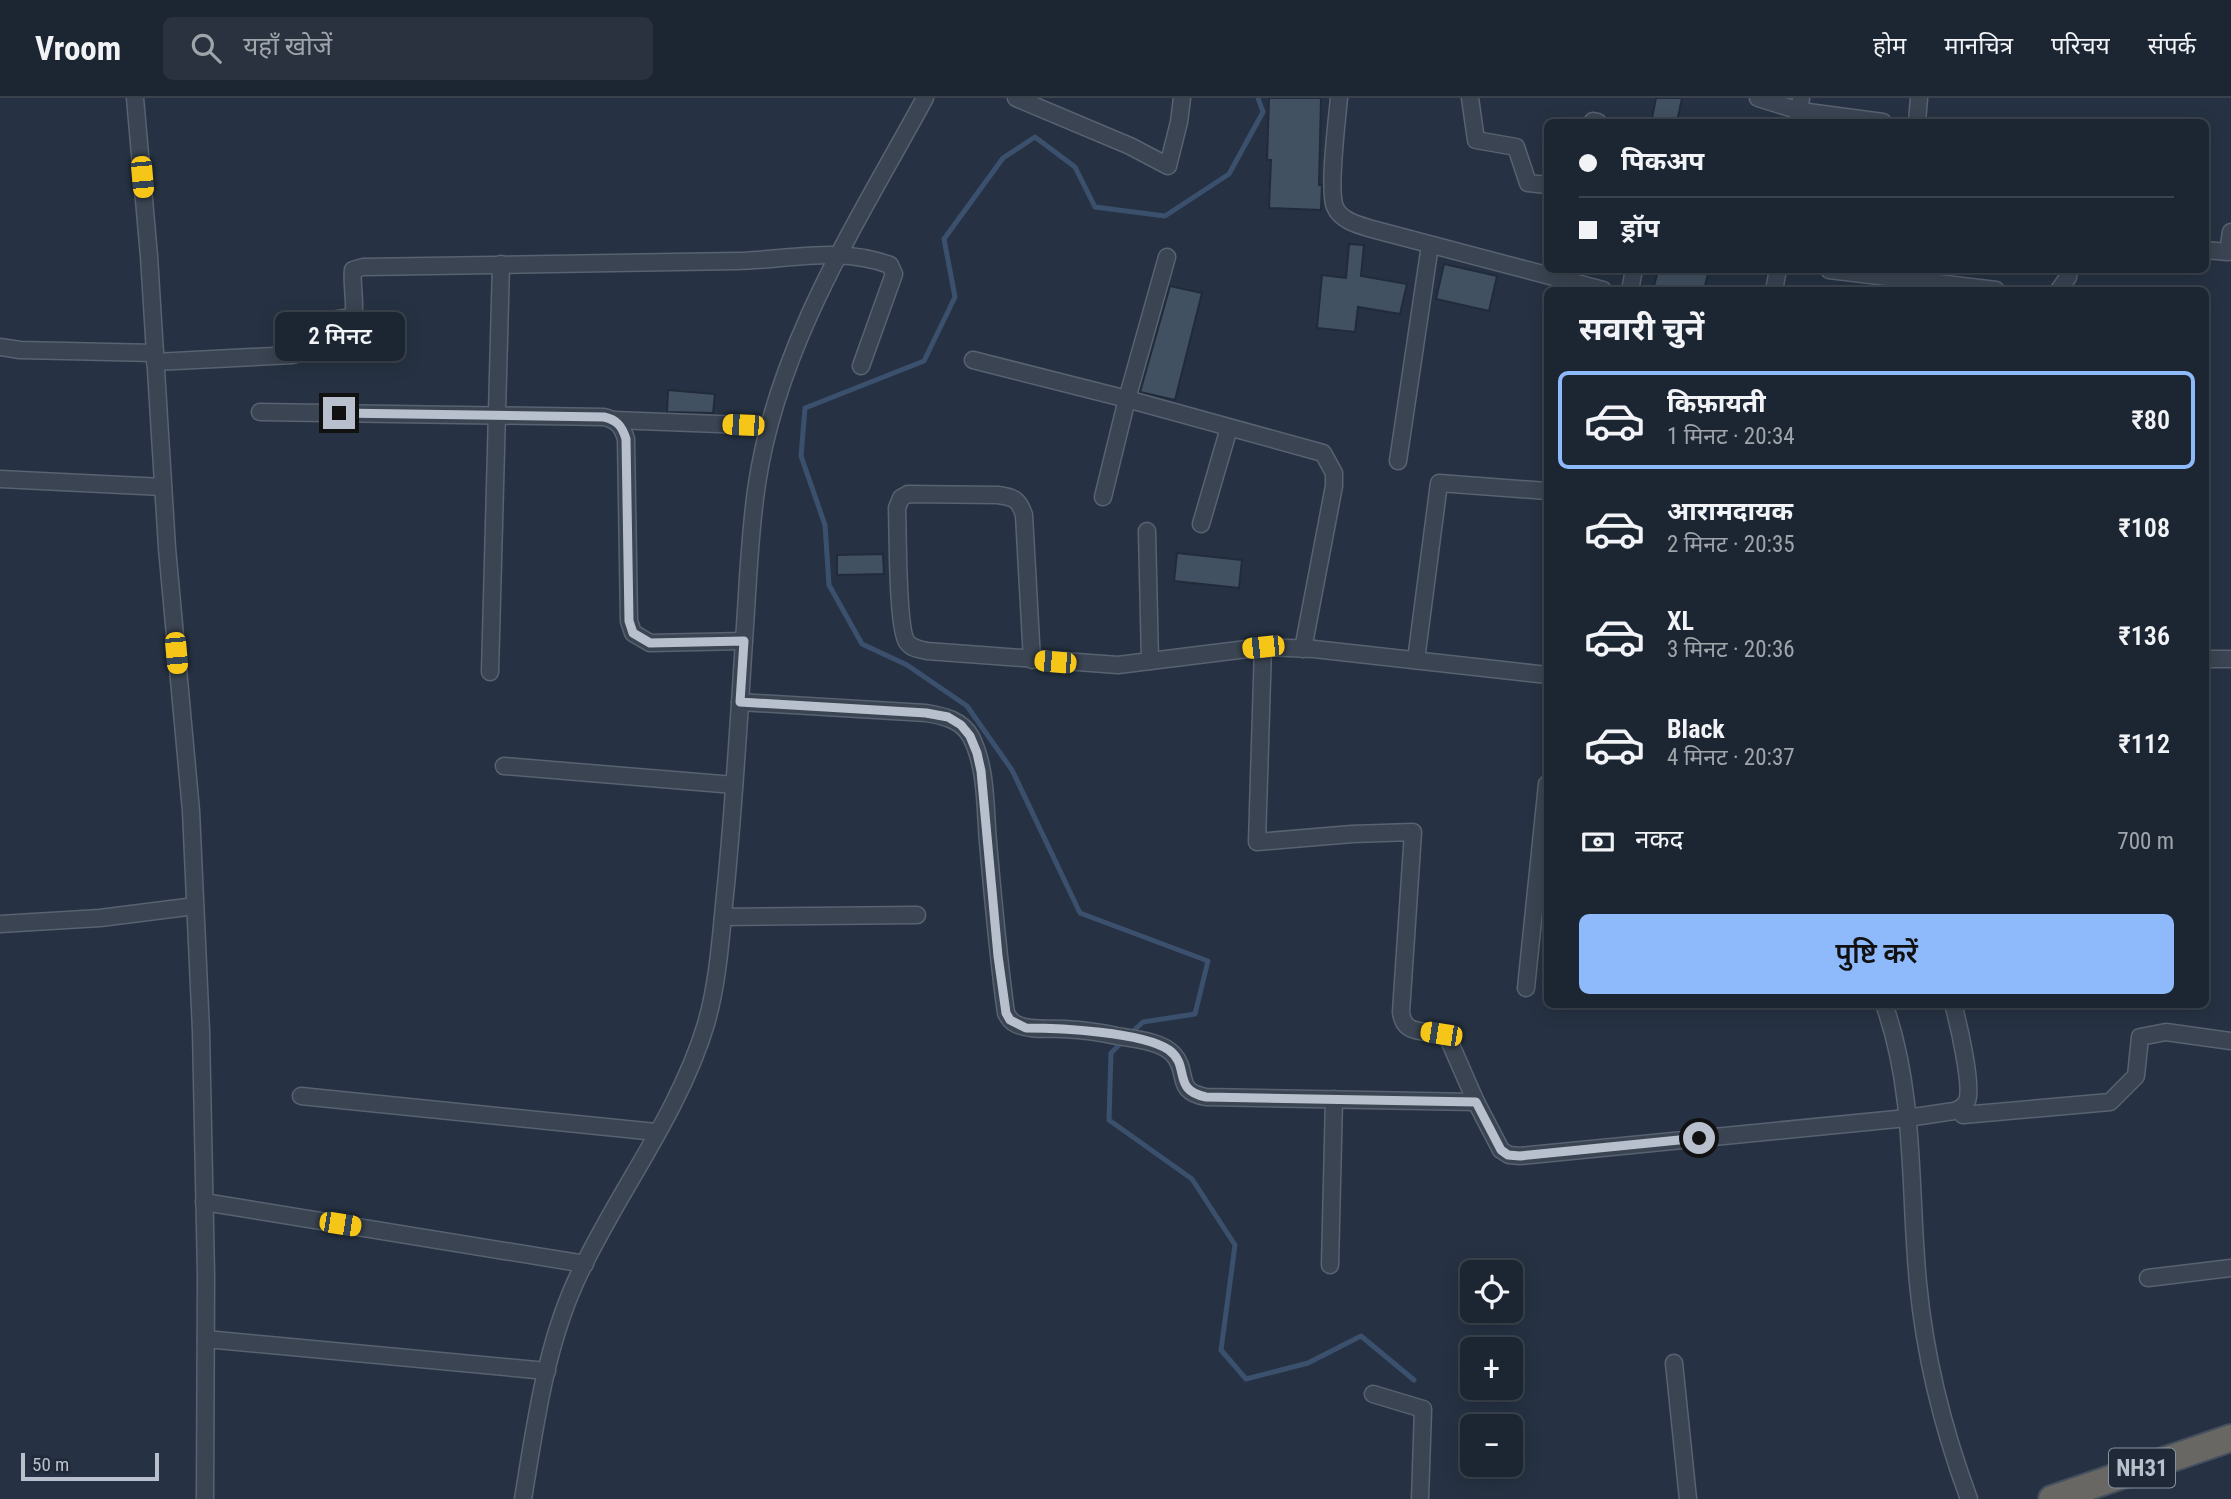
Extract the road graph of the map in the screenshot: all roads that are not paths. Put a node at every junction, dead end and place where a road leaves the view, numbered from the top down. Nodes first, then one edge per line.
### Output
1 (135, 98) edge
2 (925, 98) edge
3 (1016, 98) edge
4 (1182, 98) edge
5 (1339, 98) edge
6 (1470, 98) edge
7 (1758, 98) edge
8 (1919, 98) edge
9 (1800, 110) edge
10 (1862, 119) edge
11 (1917, 119) edge
12 (1544, 185) edge
13 (2231, 232) edge
14 (1430, 245) junction
15 (2209, 251) edge
16 (839, 254) junction
17 (1167, 257) dead end
18 (2230, 259) edge
19 (501, 264) junction
20 (1854, 273) edge
21 (1591, 287) edge
22 (1971, 287) edge
23 (0, 347) edge
24 (155, 357) junction
25 (973, 360) dead end
26 (861, 366) dead end
27 (1127, 399) junction
28 (260, 412) dead end
29 (497, 417) junction
30 (614, 419) junction
31 (769, 426) junction
32 (1229, 428) junction
33 (1398, 461) dead end
34 (0, 479) edge
35 (163, 487) junction
36 (1544, 491) edge
37 (1103, 497) dead end
38 (1201, 524) dead end
39 (1147, 531) dead end
40 (744, 641) junction
41 (1263, 647) junction
42 (1303, 649) junction
43 (2209, 659) edge
44 (2231, 659) edge
45 (1031, 660) junction
46 (1150, 660) junction
47 (1416, 660) junction
48 (490, 672) dead end
49 (1544, 675) edge
50 (740, 702) junction
51 (504, 766) dead end
52 (734, 785) junction
53 (1544, 813) edge
54 (195, 906) junction
55 (917, 915) dead end
56 (723, 917) junction
57 (0, 925) edge
58 (1526, 988) dead end
59 (1885, 1008) edge
60 (1954, 1008) edge
61 (2231, 1041) edge
62 (300, 1096) dead end
63 (1334, 1100) junction
64 (1476, 1102) junction
65 (1963, 1115) dead end
66 (1907, 1118) junction
67 (656, 1132) junction
68 (204, 1202) junction
69 (585, 1264) junction
70 (1331, 1265) dead end
71 (2231, 1268) edge
72 (2148, 1278) dead end
73 (206, 1339) junction
74 (1674, 1363) dead end
75 (547, 1371) junction
76 (1373, 1394) dead end
77 (2231, 1438) edge
78 (2231, 1456) edge
79 (205, 1499) edge
80 (523, 1499) edge
81 (1420, 1499) edge
82 (1688, 1499) edge
83 (1969, 1499) edge
84 (2052, 1499) edge
85 (2104, 1499) edge

1 - 24 street
2 - 16 street
3 - 4 street
5 - 14 street
6 - 12 street
7 - 9 street
8 - 11 street
9 - 10 street
13 - 18 street
14 - 21 street
14 - 33 street
15 - 18 street
16 - 19 street
16 - 26 street
16 - 31 street
17 - 27 street
19 - 24 street
19 - 29 street
20 - 22 street
23 - 24 street
24 - 35 street
25 - 27 street
27 - 32 street
27 - 37 street
28 - 29 street
29 - 30 street
29 - 48 street
30 - 31 street
30 - 40 street
31 - 40 street
32 - 38 street
32 - 42 street
34 - 35 street
35 - 54 street
36 - 47 street
39 - 46 street
40 - 50 street
41 - 42 street
41 - 46 street
41 - 64 street
42 - 47 street
43 - 44 street
45 - 45 street
45 - 46 street
47 - 49 street
50 - 52 street
50 - 63 street
51 - 52 street
52 - 56 street
53 - 58 street
54 - 57 street
54 - 68 street
55 - 56 street
56 - 67 street
59 - 66 street
60 - 66 street
61 - 65 street
62 - 67 street
63 - 64 street
63 - 70 street
64 - 66 street
66 - 83 street
67 - 69 street
68 - 69 street
68 - 73 street
69 - 75 street
71 - 72 street
73 - 75 street
73 - 79 street
74 - 82 street
75 - 80 street
76 - 81 street
77 - 84 highway, NH31
78 - 85 highway, NH31

